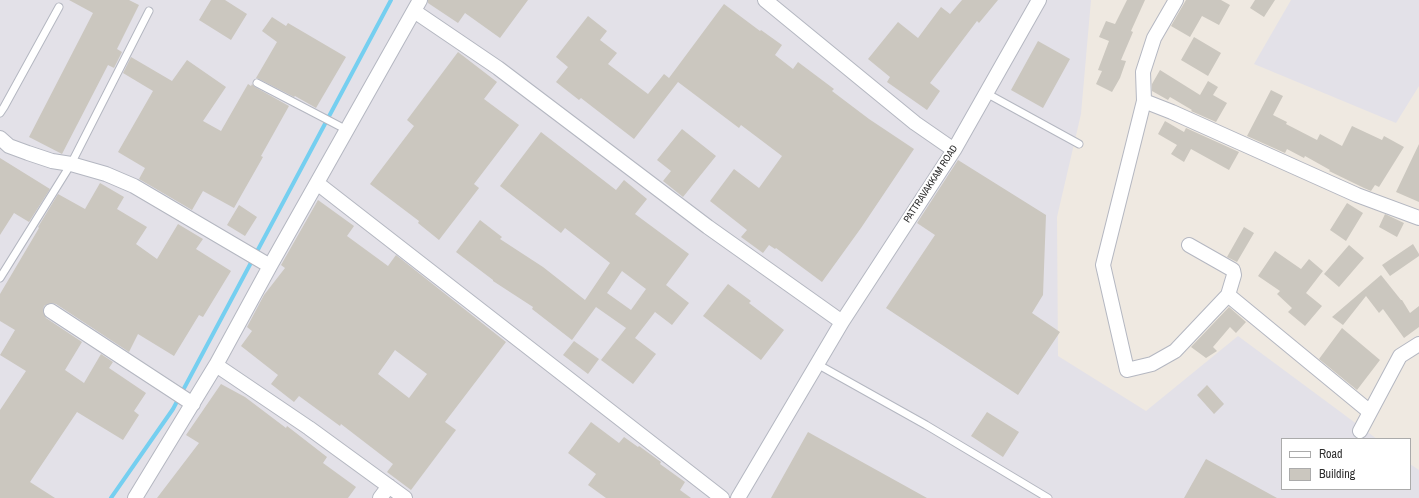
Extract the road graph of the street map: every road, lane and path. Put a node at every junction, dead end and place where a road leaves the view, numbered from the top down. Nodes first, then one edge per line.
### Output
1 (765, 0) edge
2 (1039, 0) edge
3 (1176, 0) edge
4 (417, 6) edge
5 (58, 7) dead end
6 (149, 11) dead end
7 (258, 83) dead end
8 (986, 93) junction
9 (1144, 101) junction
10 (0, 113) edge
11 (341, 127) junction
12 (0, 138) edge
13 (1079, 144) dead end
14 (954, 150) junction
15 (71, 164) junction
16 (317, 183) junction
17 (1419, 218) edge
18 (1189, 245) dead end
19 (259, 260) junction
20 (0, 278) edge
21 (1228, 295) junction
22 (51, 311) dead end
23 (842, 322) junction
24 (1419, 344) edge
25 (216, 364) junction
26 (817, 364) junction
27 (193, 404) junction
28 (1370, 412) junction
29 (1360, 431) dead end
30 (389, 486) junction
31 (135, 498) edge
32 (380, 498) edge
33 (405, 498) edge
34 (722, 498) edge
35 (738, 498) edge
36 (1048, 498) edge

1 - 14 street
2 - 8 street, PATTRAVAKKAM ROAD
3 - 9 street
4 - 11 street
4 - 23 street
5 - 10 lane
6 - 15 lane
7 - 11 lane
8 - 13 lane
8 - 14 street, PATTRAVAKKAM ROAD
9 - 17 street
9 - 21 street
11 - 16 street
12 - 15 street
14 - 23 street, PATTRAVAKKAM ROAD
15 - 19 street
15 - 20 lane
16 - 19 street
16 - 34 street
18 - 21 street
19 - 25 street
21 - 28 street
22 - 27 street
23 - 26 street, PATTRAVAKKAM ROAD
24 - 28 street
25 - 27 street
25 - 30 street
26 - 35 street, PATTRAVAKKAM ROAD
26 - 36 lane
27 - 31 street
28 - 29 street
30 - 32 street
30 - 33 street

